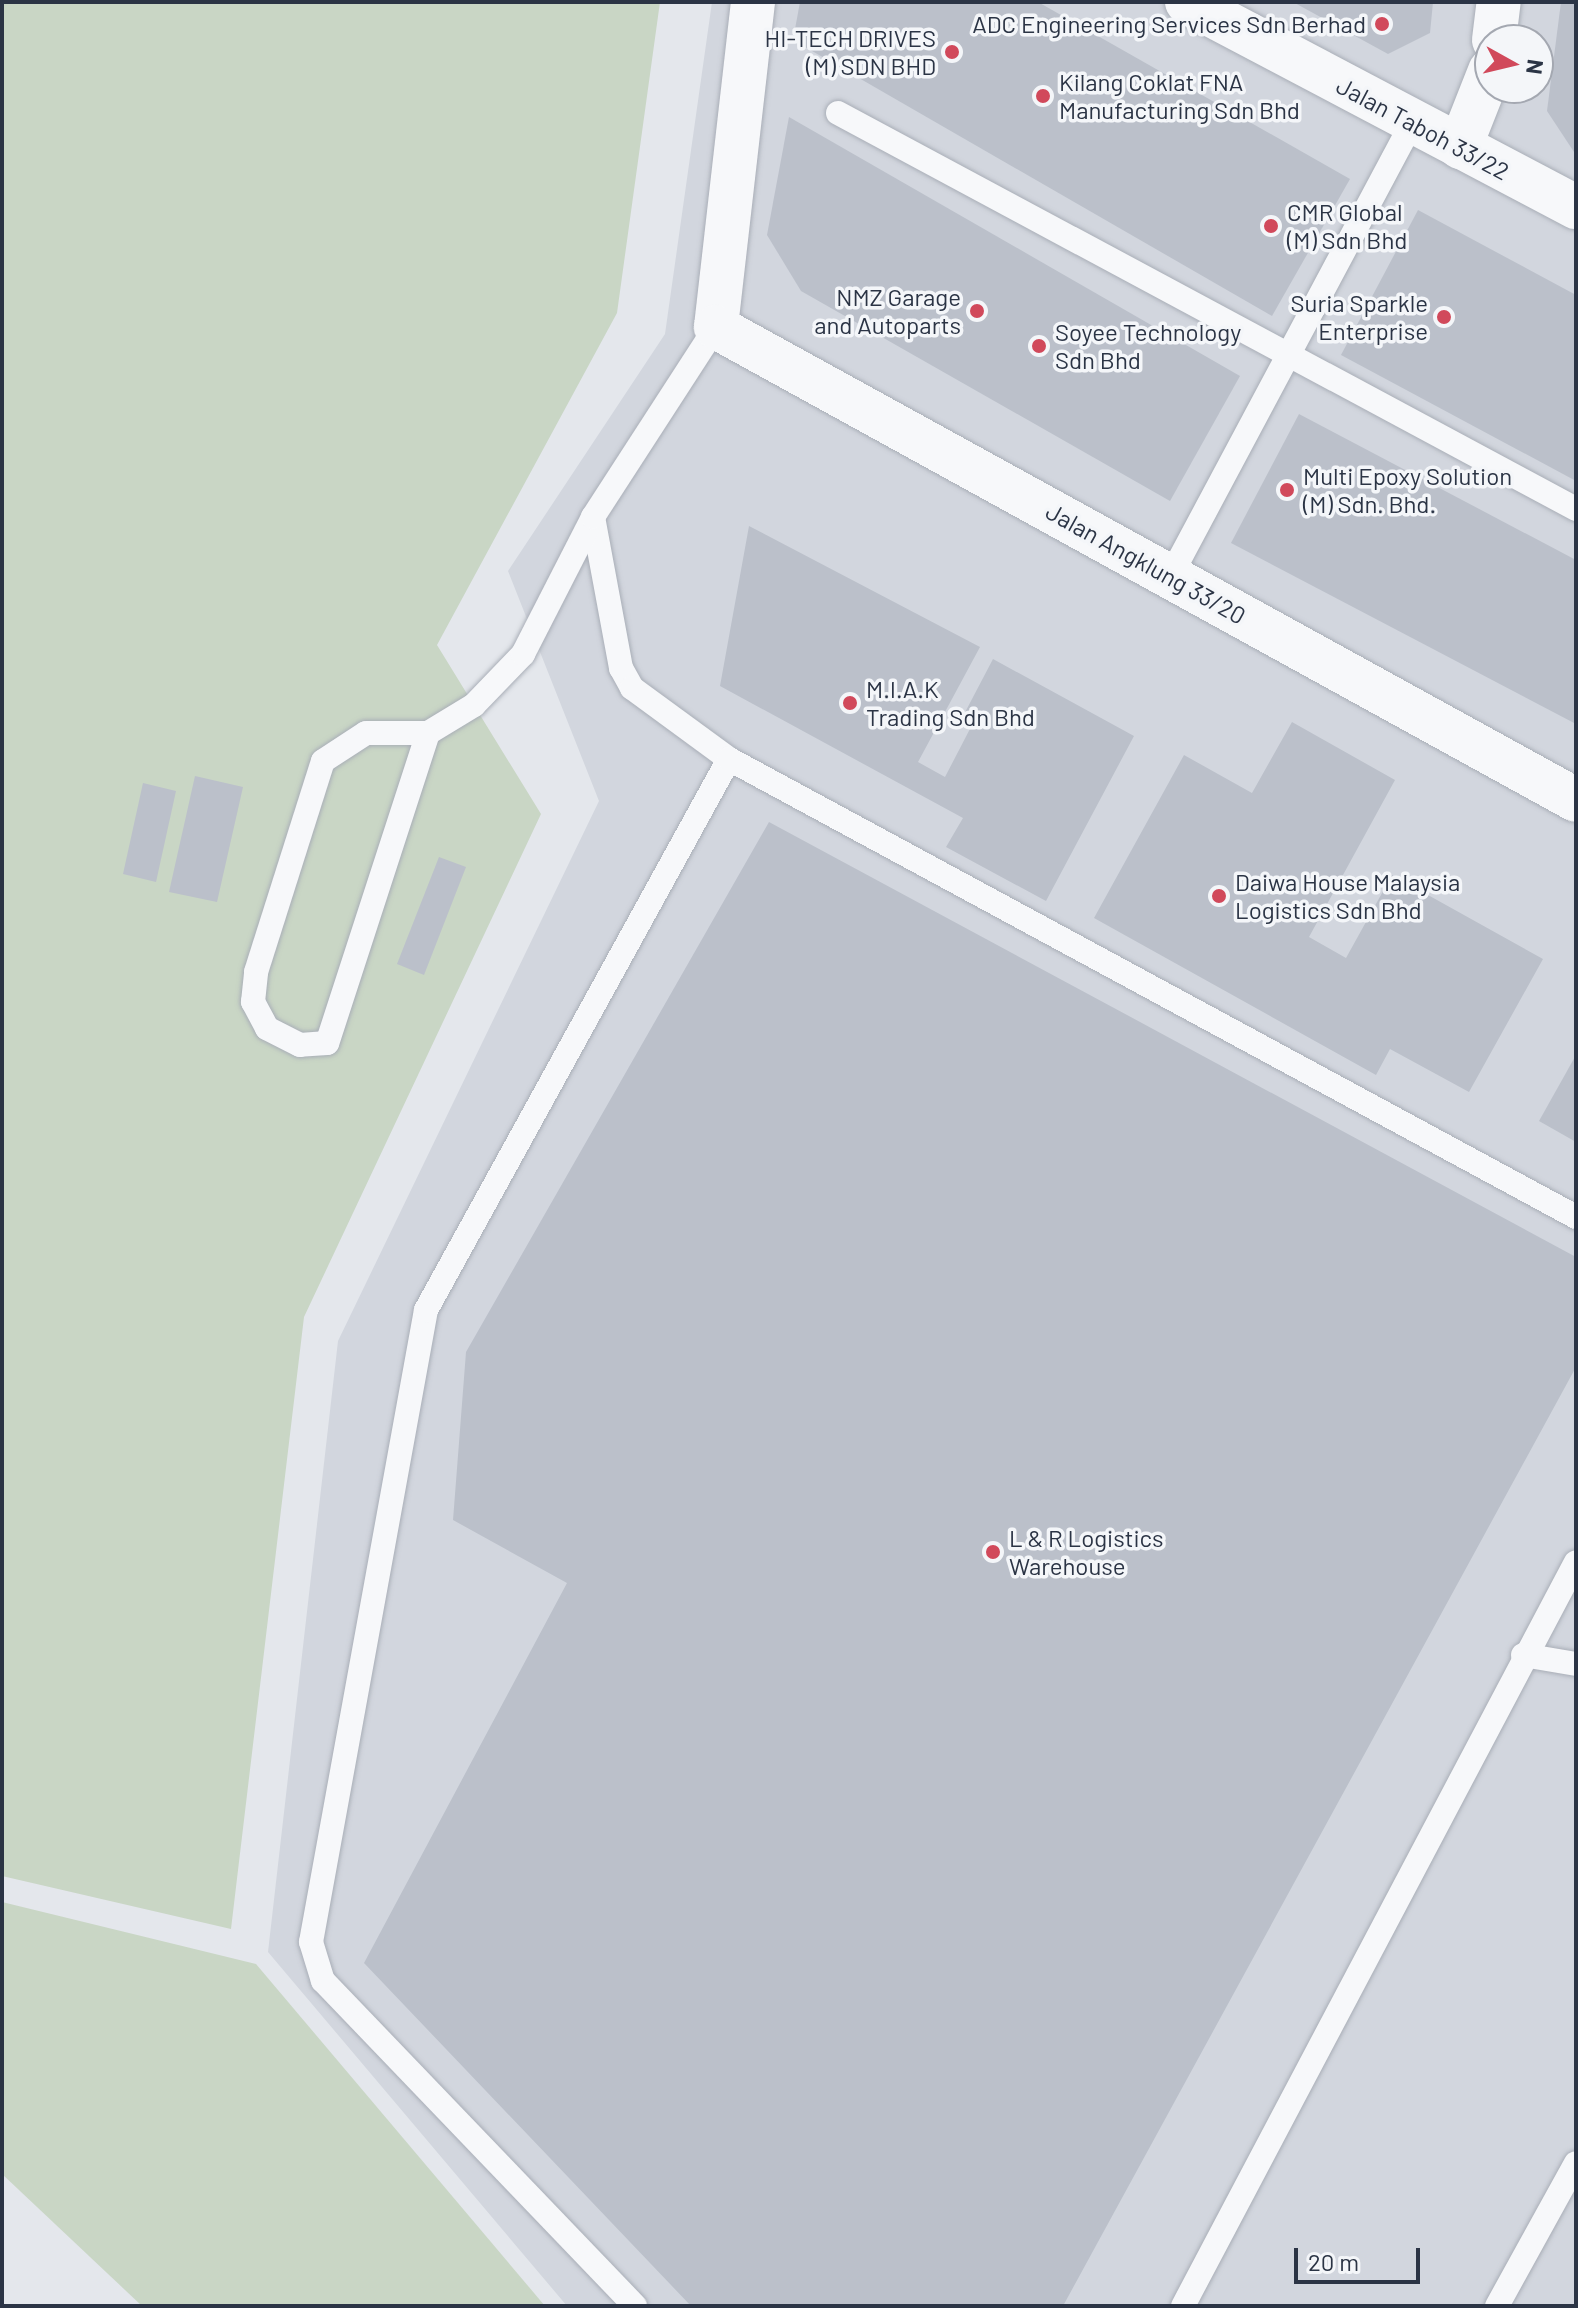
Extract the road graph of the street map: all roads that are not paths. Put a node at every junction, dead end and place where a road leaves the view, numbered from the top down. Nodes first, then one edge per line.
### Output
1 (753, 2) edge
2 (1187, 2) edge
3 (1499, 2) edge
4 (1496, 24) edge
5 (1477, 104) edge
6 (838, 113) dead end
7 (1412, 123) junction
8 (1460, 147) junction
9 (1576, 207) edge
10 (716, 327) junction
11 (1289, 354) junction
12 (1576, 509) edge
13 (593, 517) junction
14 (1170, 577) junction
15 (428, 733) junction
16 (729, 759) junction
17 (1576, 800) edge
18 (1576, 1217) edge
19 (1576, 1562) edge
20 (1523, 1655) junction
21 (1576, 1664) edge
22 (1576, 2163) edge
23 (635, 2306) edge
24 (1183, 2306) edge
25 (1497, 2306) edge

1 - 10 street
2 - 7 street, Jalan Taboh 33/22
3 - 4 street
5 - 8 street
6 - 11 lane
7 - 8 street, Jalan Taboh 33/22
7 - 11 lane
8 - 9 street, Jalan Taboh 33/22
10 - 13 lane
10 - 14 street, Jalan Angklung 33/20
11 - 12 lane
11 - 14 lane
13 - 15 lane
13 - 16 lane
14 - 17 street, Jalan Angklung 33/20
15 - 15 lane
16 - 18 lane
16 - 23 lane
19 - 20 lane
20 - 21 lane
20 - 24 lane
22 - 25 lane

